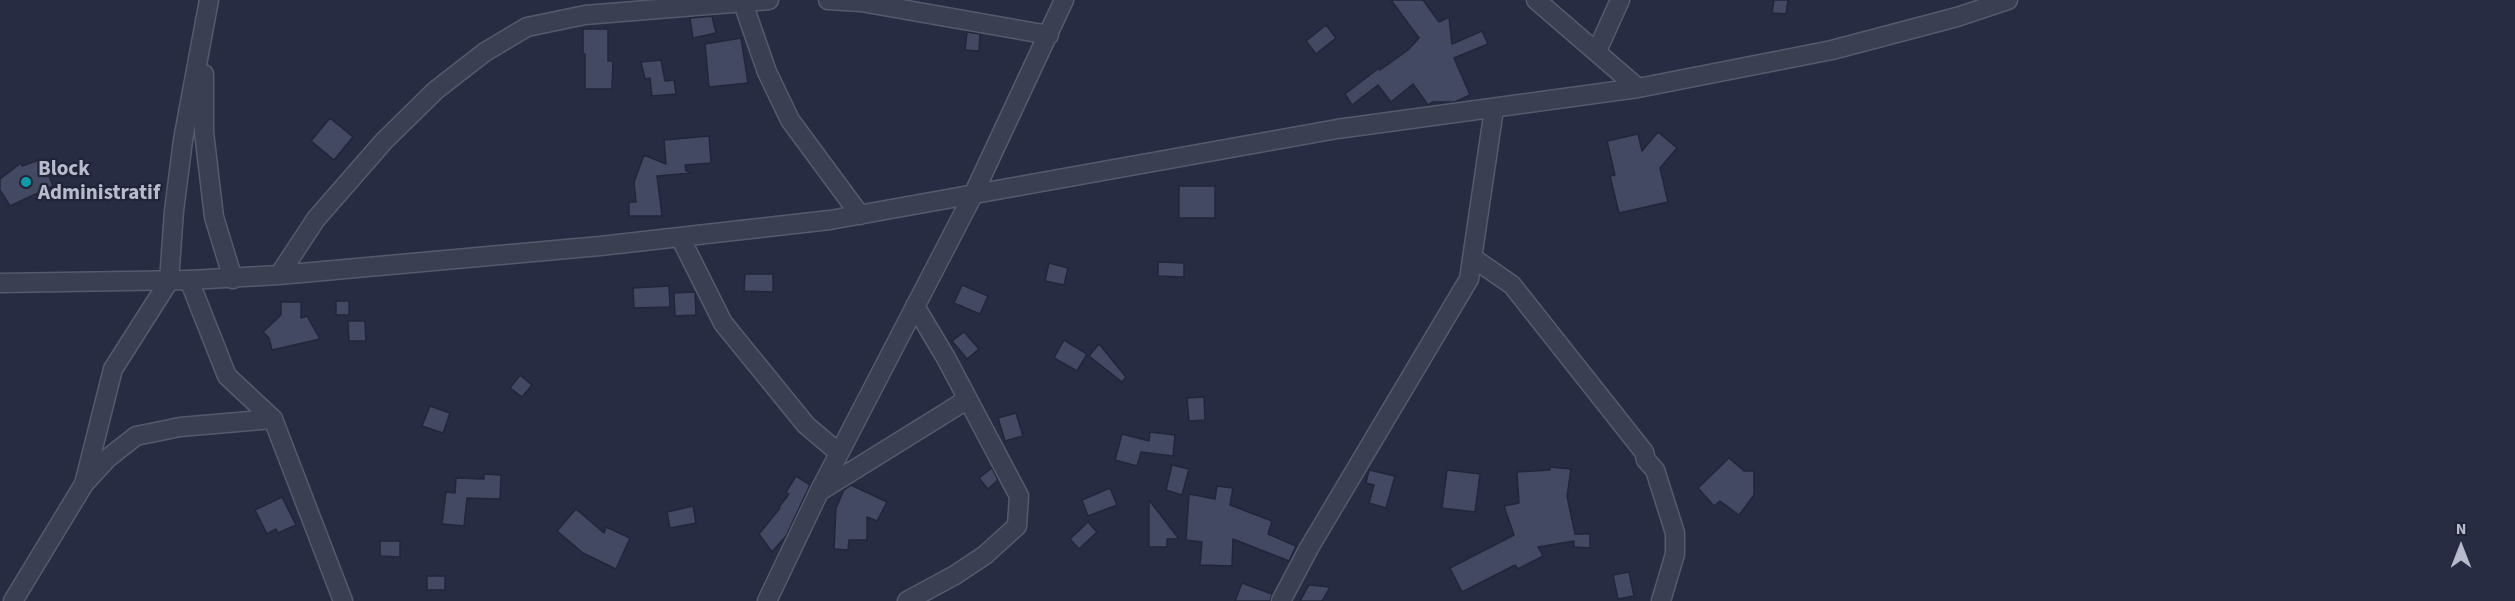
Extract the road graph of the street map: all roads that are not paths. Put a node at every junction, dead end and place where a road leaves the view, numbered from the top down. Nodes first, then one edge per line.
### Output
1 (209, 0) edge
2 (769, 0) edge
3 (828, 0) edge
4 (1064, 0) edge
5 (1536, 0) edge
6 (1620, 0) edge
7 (2008, 0) edge
8 (742, 1) edge
9 (1049, 35) junction
10 (204, 36) junction
11 (1597, 51) junction
12 (1638, 88) junction
13 (1494, 109) junction
14 (973, 195) junction
15 (860, 215) junction
16 (680, 237) junction
17 (1473, 258) junction
18 (279, 275) junction
19 (233, 279) junction
20 (189, 280) junction
21 (169, 281) junction
22 (0, 283) edge
23 (915, 306) junction
24 (968, 399) junction
25 (273, 420) junction
26 (839, 453) junction
27 (84, 484) junction
28 (819, 492) junction
29 (13, 601) edge
30 (343, 601) edge
31 (767, 601) edge
32 (907, 601) edge
33 (1281, 601) edge
34 (1661, 601) edge

1 - 10 street
2 - 8 street
3 - 9 street
4 - 9 street
5 - 11 street
6 - 11 street
7 - 12 street
8 - 15 street
8 - 18 street
9 - 14 street
10 - 19 street
10 - 21 street
11 - 12 street
12 - 13 street
13 - 14 street
13 - 17 street
14 - 15 street
14 - 23 street
15 - 16 street
16 - 18 street
16 - 26 street
17 - 33 street
17 - 34 street
18 - 19 street
19 - 20 street
20 - 21 street
20 - 25 street
21 - 22 street
21 - 27 street
23 - 24 street
23 - 26 street
24 - 28 street
24 - 32 street
25 - 27 street
25 - 30 street
26 - 28 street
27 - 29 street
28 - 31 street

